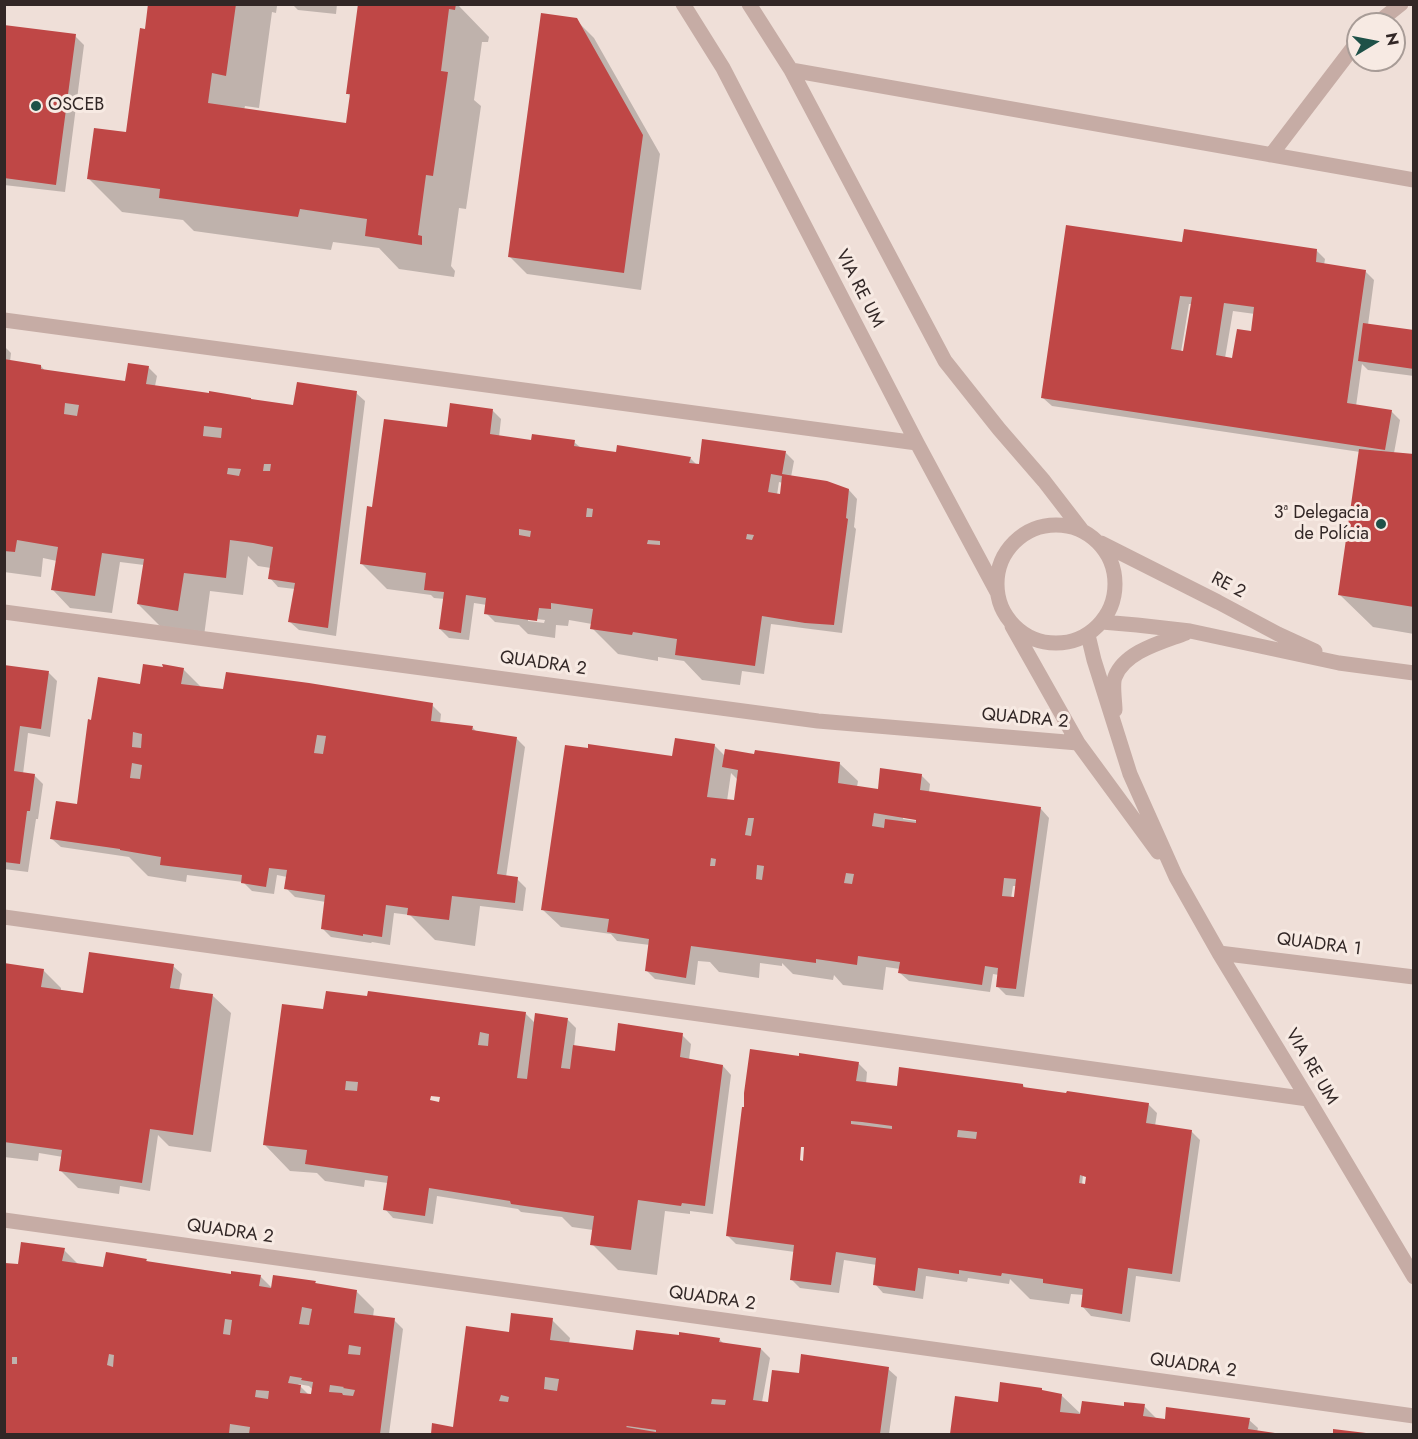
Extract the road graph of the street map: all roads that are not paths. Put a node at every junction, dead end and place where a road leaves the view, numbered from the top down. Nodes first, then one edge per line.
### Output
1 (683, 4) edge
2 (749, 4) edge
3 (1346, 57) edge
4 (790, 70) junction
5 (1271, 155) junction
6 (1413, 180) edge
7 (4, 320) edge
8 (917, 443) junction
9 (1081, 528) junction
10 (1099, 542) junction
11 (997, 592) junction
12 (1004, 611) junction
13 (4, 612) edge
14 (1102, 622) junction
15 (1190, 631) junction
16 (1088, 635) junction
17 (1339, 663) junction
18 (1413, 673) edge
19 (1115, 725) junction
20 (1077, 743) junction
21 (1176, 877) junction
22 (4, 917) edge
23 (1219, 953) junction
24 (1413, 977) edge
25 (1308, 1099) junction
26 (4, 1220) edge
27 (1413, 1277) edge
28 (1413, 1416) edge

1 - 8 street, VIA RE UM
2 - 4 street
3 - 5 street
4 - 5 street
4 - 9 street
5 - 6 street
7 - 8 street
8 - 11 street, VIA RE UM
9 - 10 street
9 - 11 street
10 - 14 street
10 - 17 street, RE 2
11 - 12 street
12 - 16 street
12 - 20 street, VIA RE UM
13 - 20 street, QUADRA 2
14 - 15 street, RE 2
14 - 16 street
15 - 17 street, RE 2
15 - 19 street
16 - 19 street, VIA RE UM
17 - 18 street, RE 2
19 - 21 street, VIA RE UM
20 - 21 street, VIA RE UM
21 - 23 street, VIA RE UM
22 - 25 street
23 - 24 street, QUADRA 1
23 - 25 street, VIA RE UM
25 - 27 street, VIA RE UM
26 - 28 street, QUADRA 2

